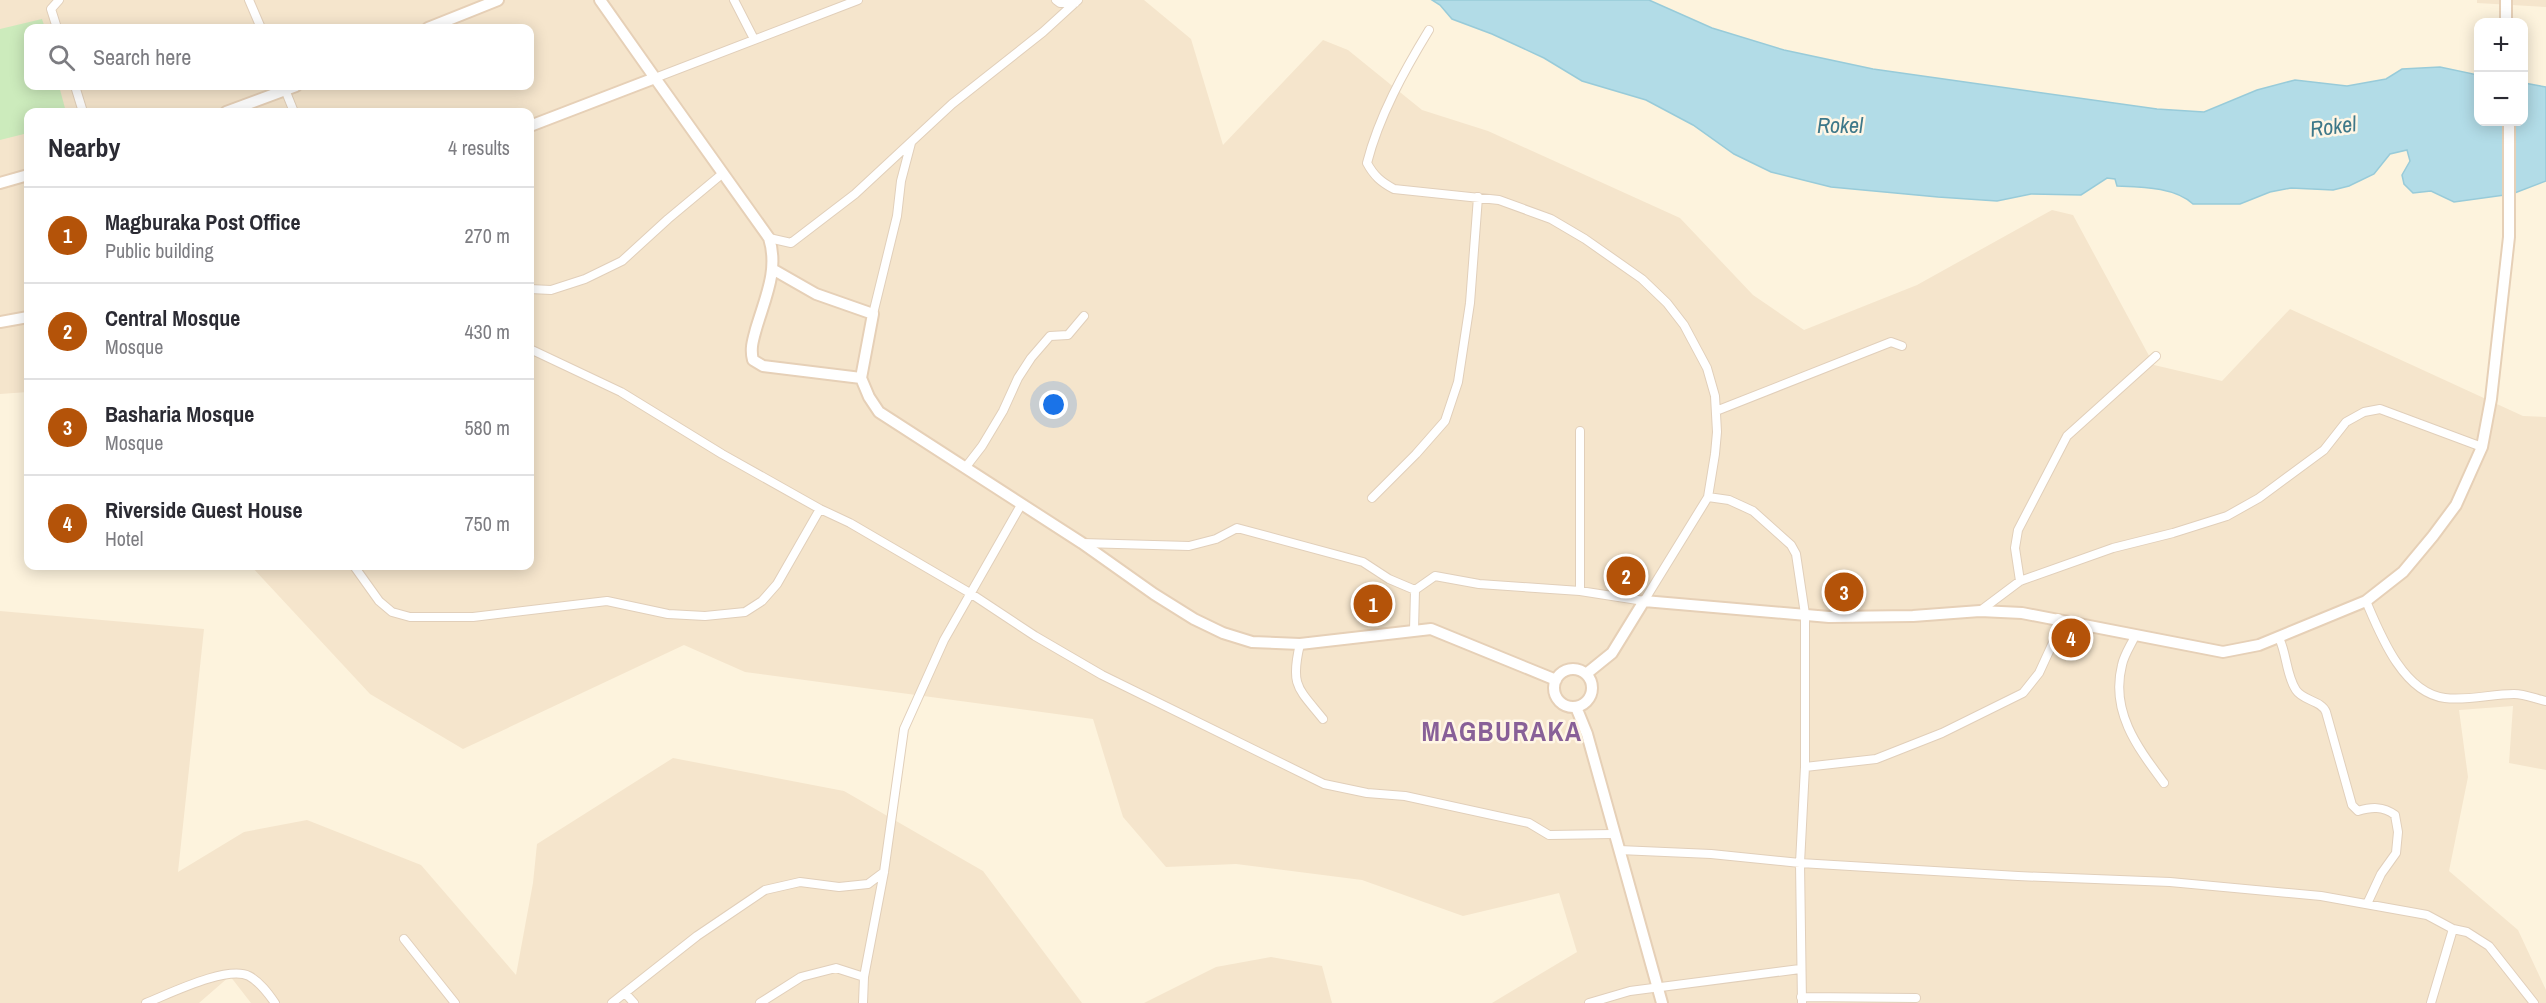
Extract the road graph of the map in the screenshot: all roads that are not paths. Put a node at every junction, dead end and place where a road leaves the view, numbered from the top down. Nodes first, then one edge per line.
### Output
1 (59, 0) edge
2 (249, 0) edge
3 (498, 0) edge
4 (600, 0) edge
5 (734, 0) edge
6 (858, 0) edge
7 (1056, 0) edge
8 (2506, 0) edge
9 (1077, 1) edge
10 (2506, 18) edge
11 (56, 24) edge
12 (259, 24) edge
13 (438, 24) edge
14 (1429, 30) dead end
15 (754, 39) junction
16 (655, 78) junction
17 (76, 90) edge
18 (281, 90) edge
19 (289, 90) edge
20 (82, 108) edge
21 (236, 108) edge
22 (293, 108) edge
23 (534, 124) edge
24 (2509, 126) edge
25 (911, 142) junction
26 (722, 174) junction
27 (24, 176) edge
28 (0, 183) edge
29 (1478, 197) junction
30 (769, 238) junction
31 (774, 270) junction
32 (534, 289) edge
33 (873, 314) junction
34 (1084, 316) dead end
35 (24, 318) edge
36 (0, 321) edge
37 (1902, 345) dead end
38 (534, 352) edge
39 (2156, 356) dead end
40 (861, 378) junction
41 (1716, 411) junction
42 (2083, 414) dead end
43 (1580, 431) dead end
44 (2067, 436) junction
45 (2482, 447) junction
46 (965, 468) junction
47 (1708, 497) junction
48 (1372, 498) dead end
49 (1021, 505) junction
50 (820, 510) junction
51 (1082, 543) junction
52 (357, 570) edge
53 (2020, 581) junction
54 (1416, 590) junction
55 (1580, 591) junction
56 (970, 593) junction
57 (1644, 601) junction
58 (2366, 601) junction
59 (1980, 610) junction
60 (1805, 614) junction
61 (2058, 618) junction
62 (1414, 630) junction
63 (2135, 636) junction
64 (2279, 638) junction
65 (1300, 644) junction
66 (1586, 674) junction
67 (1556, 680) junction
68 (2546, 701) edge
69 (1576, 707) junction
70 (1323, 719) dead end
71 (1805, 767) junction
72 (2164, 783) dead end
73 (1613, 834) junction
74 (1619, 850) junction
75 (1800, 863) junction
76 (884, 872) junction
77 (2367, 904) junction
78 (2453, 929) junction
79 (404, 939) dead end
80 (1800, 969) junction
81 (864, 977) junction
82 (1656, 987) junction
83 (626, 993) junction
84 (1916, 998) dead end
85 (1802, 1000) edge
86 (1876, 1000) edge
87 (146, 1003) edge
88 (276, 1003) edge
89 (455, 1003) edge
90 (612, 1003) edge
91 (634, 1003) edge
92 (760, 1003) edge
93 (863, 1003) edge
94 (1589, 1003) edge
95 (1662, 1003) edge
96 (2431, 1003) edge
97 (2534, 1003) edge

1 - 11 street
2 - 12 street
3 - 13 street
4 - 16 street
5 - 15 street
6 - 15 street
7 - 9 street
8 - 10 street
9 - 25 street
14 - 29 street
15 - 16 street
16 - 23 street
16 - 26 street
17 - 20 street
18 - 21 street
19 - 22 street
24 - 45 street
25 - 30 street
25 - 33 street
26 - 30 street
26 - 32 street
27 - 28 street
29 - 41 street
29 - 48 street
30 - 31 street
31 - 33 street
31 - 40 street
33 - 40 street
34 - 46 street
35 - 36 street
37 - 41 street
38 - 50 street
39 - 44 street
40 - 46 street
41 - 47 street
42 - 44 street
43 - 55 street
44 - 53 street
45 - 53 street
45 - 58 street
46 - 49 street
47 - 57 street
47 - 60 street
49 - 51 street
49 - 56 street
50 - 52 street
50 - 56 street
51 - 54 street
51 - 65 street
53 - 59 street
54 - 55 street
54 - 62 street
55 - 57 street
56 - 73 street
56 - 76 street
57 - 60 street
57 - 66 street
58 - 64 street
58 - 68 street
59 - 60 street
59 - 61 street
60 - 71 street
61 - 63 street
61 - 71 street
62 - 65 street
62 - 67 street
63 - 64 street
63 - 72 street
64 - 77 street
65 - 70 street
66 - 67 street
66 - 69 street
67 - 69 street
69 - 73 street
71 - 75 street
73 - 74 street
74 - 75 street
74 - 82 street
75 - 77 street
75 - 80 street
76 - 81 street
76 - 83 street
77 - 78 street
78 - 96 street
78 - 97 street
79 - 89 street
80 - 82 street
80 - 85 street
81 - 92 street
81 - 93 street
82 - 94 street
82 - 95 street
83 - 90 street
83 - 91 street
84 - 86 street
85 - 86 street
87 - 88 street

